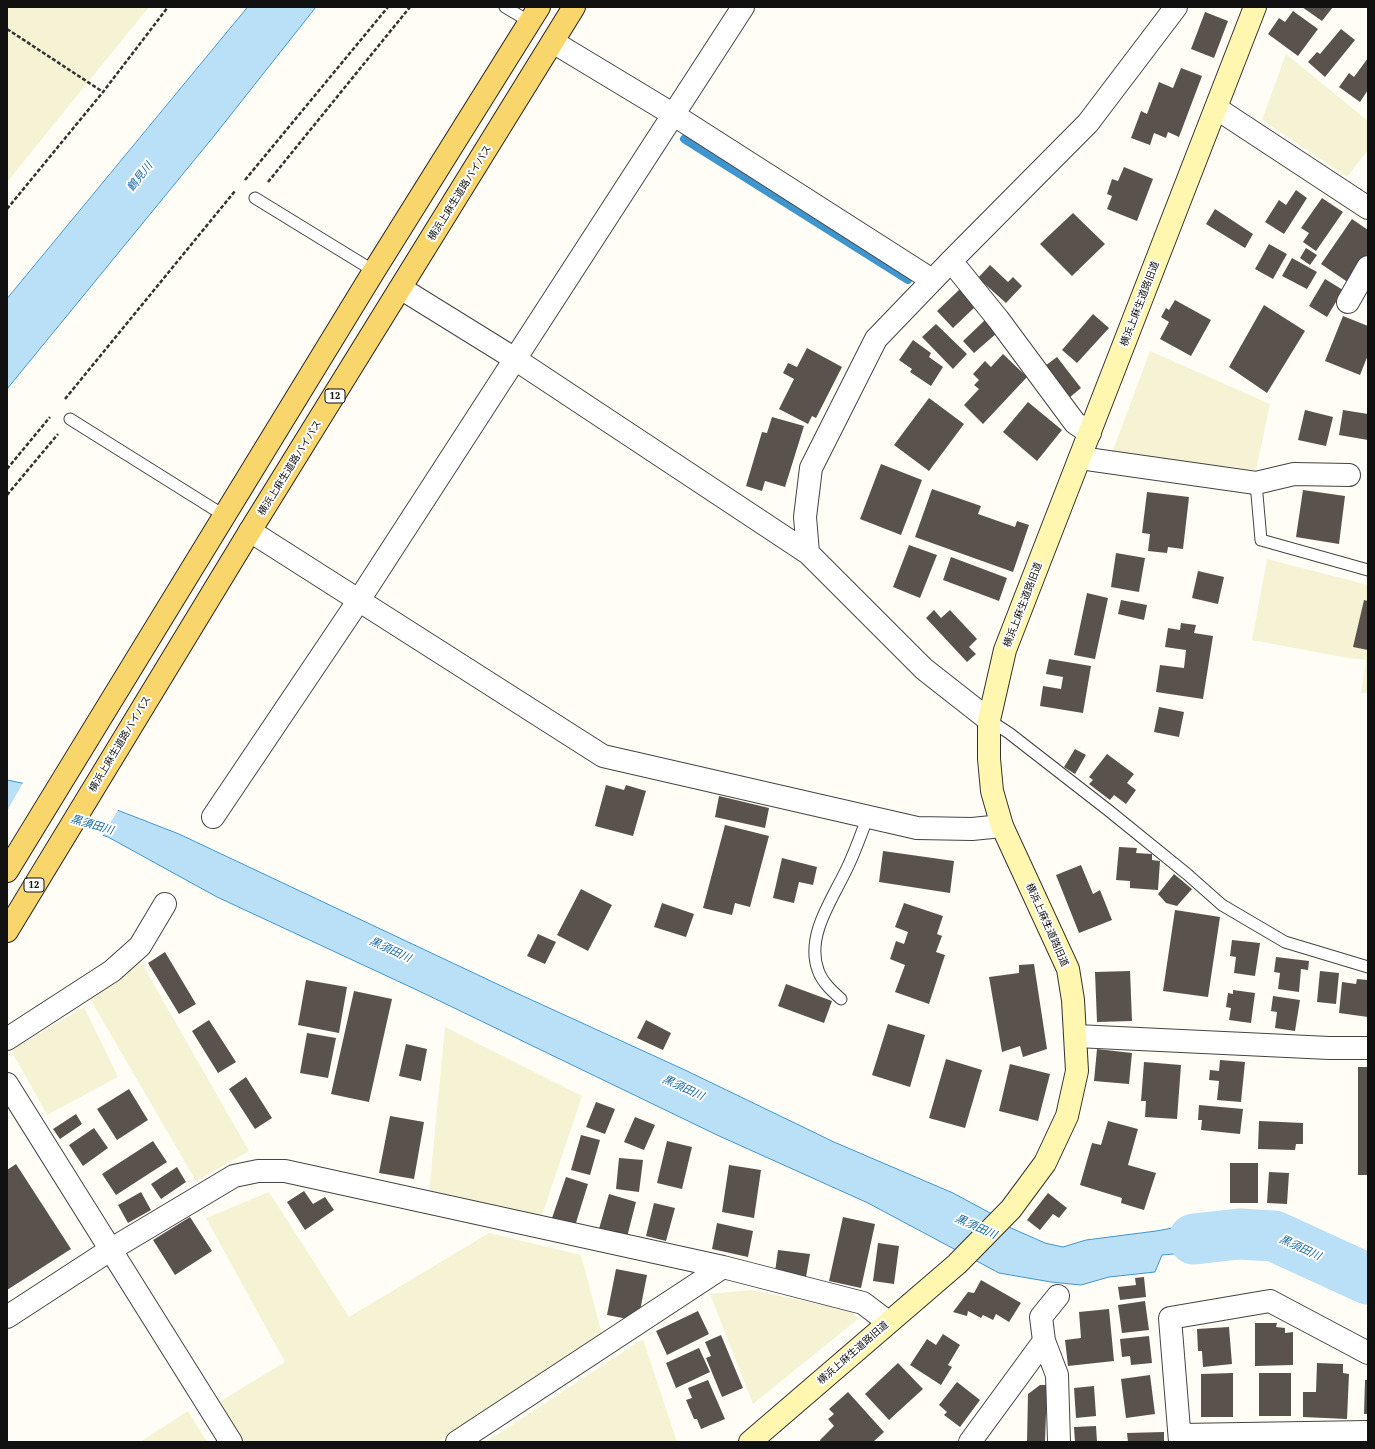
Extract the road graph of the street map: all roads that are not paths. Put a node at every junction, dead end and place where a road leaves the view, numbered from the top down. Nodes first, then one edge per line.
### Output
1 (505, 7) edge
2 (574, 7) edge
3 (743, 7) edge
4 (1255, 7) edge
5 (1167, 10) edge
6 (534, 15) edge
7 (553, 42) junction
8 (1216, 108) junction
9 (674, 115) junction
10 (255, 198) road end
11 (1368, 208) edge
12 (951, 261) junction
13 (1368, 267) edge
14 (374, 271) junction
15 (932, 280) junction
16 (402, 289) junction
17 (1348, 302) dead end
18 (515, 359) junction
19 (70, 419) road end
20 (1090, 433) junction
21 (1080, 458) junction
22 (1348, 475) dead end
23 (1256, 483) junction
24 (225, 516) junction
25 (250, 531) junction
26 (808, 553) junction
27 (1368, 570) edge
28 (359, 600) junction
29 (989, 720) junction
30 (868, 816) junction
31 (214, 817) dead end
32 (1002, 826) junction
33 (7, 871) edge
34 (165, 904) dead end
35 (7, 931) edge
36 (1368, 967) edge
37 (841, 999) dead end
38 (1076, 1036) junction
39 (7, 1038) edge
40 (1368, 1048) edge
41 (7, 1084) edge
42 (110, 1250) junction
43 (723, 1267) junction
44 (1058, 1296) dead end
45 (7, 1317) edge
46 (888, 1322) junction
47 (1044, 1341) junction
48 (1368, 1353) edge
49 (1368, 1432) edge
50 (1180, 1438) edge
51 (231, 1442) edge
52 (457, 1442) edge
53 (750, 1442) edge
54 (970, 1442) edge
55 (1060, 1442) edge

1 - 6 lane
2 - 7 main road, 横浜上麻生道路バイパス / 12
3 - 9 street
4 - 8 street, 横浜上麻生道路旧道
5 - 12 street
6 - 14 main road
7 - 9 street
7 - 16 main road, 横浜上麻生道路バイパス / 12
8 - 11 street
8 - 20 street, 横浜上麻生道路旧道
9 - 15 street
9 - 18 street
10 - 14 lane
12 - 15 street
12 - 20 street
13 - 17 street
14 - 24 main road
15 - 26 street
16 - 18 street
16 - 25 main road, 横浜上麻生道路バイパス / 12
18 - 26 street
18 - 28 street
19 - 24 lane
20 - 21 street, 横浜上麻生道路旧道
21 - 23 street
21 - 29 street, 横浜上麻生道路旧道
22 - 23 street
23 - 27 lane
24 - 33 main road
25 - 28 street
25 - 35 main road, 横浜上麻生道路バイパス / 12
26 - 29 street
28 - 30 street
28 - 31 street
29 - 32 street, 横浜上麻生道路旧道
29 - 36 lane
30 - 32 street
30 - 37 lane
32 - 38 street, 横浜上麻生道路旧道
34 - 39 street
38 - 40 street
38 - 46 street, 横浜上麻生道路旧道
41 - 42 street
42 - 43 street
42 - 45 street
42 - 51 street
43 - 46 street
43 - 52 street
44 - 47 street
46 - 53 street, 横浜上麻生道路旧道
47 - 54 street
47 - 55 street
48 - 50 street
49 - 50 street

